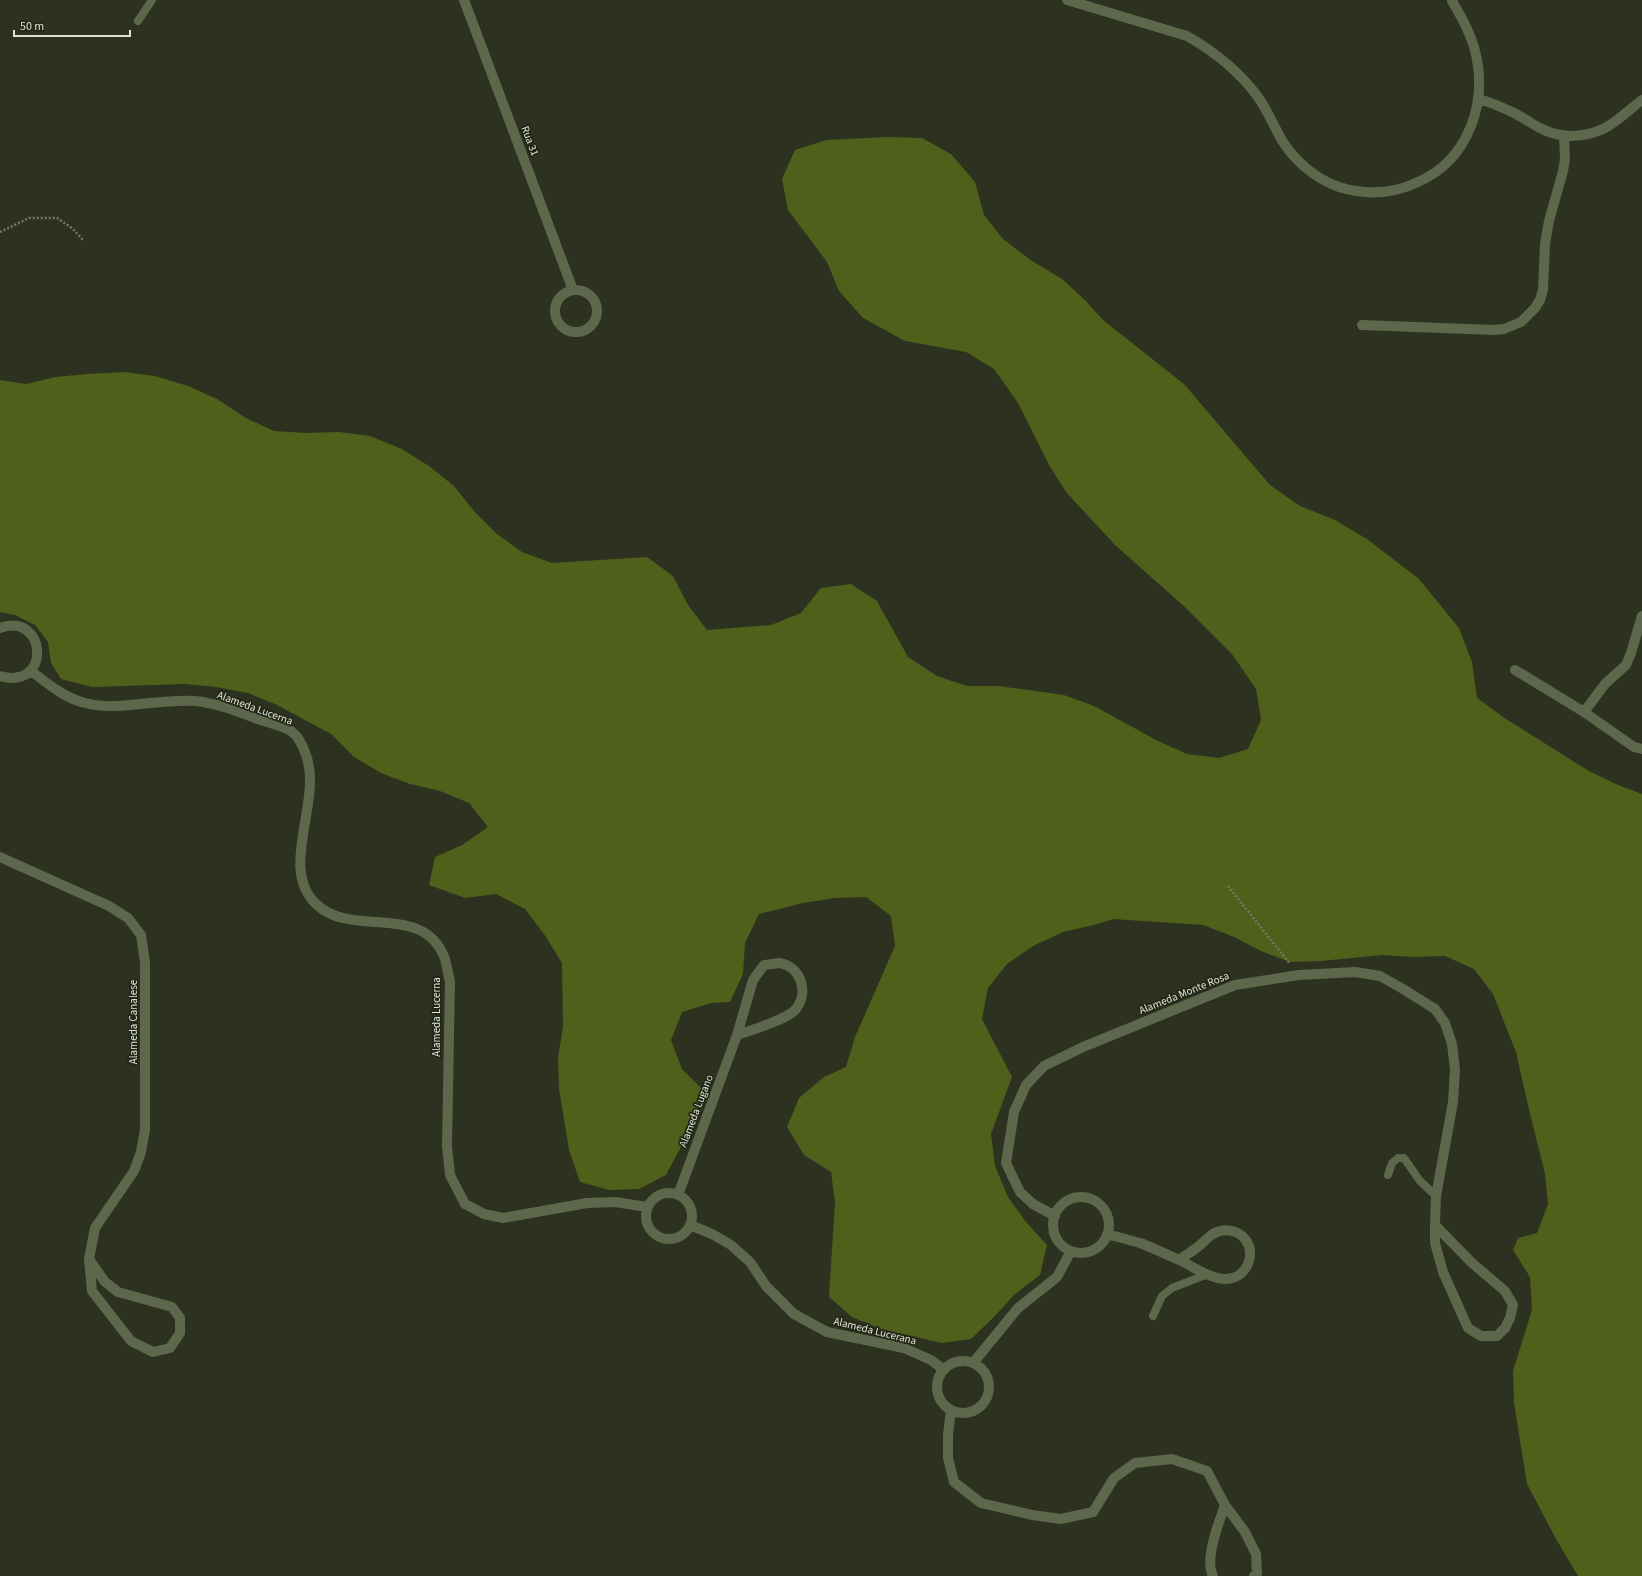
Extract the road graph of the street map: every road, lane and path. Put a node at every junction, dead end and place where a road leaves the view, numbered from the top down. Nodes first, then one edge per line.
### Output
1 (152, 0) edge
2 (464, 0) edge
3 (1067, 0) edge
4 (1452, 1) dead end
5 (138, 21) dead end
6 (1479, 99) junction
7 (1642, 100) edge
8 (1564, 136) junction
9 (0, 232) edge
10 (83, 240) dead end
11 (573, 290) junction
12 (1362, 325) dead end
13 (1642, 616) edge
14 (0, 628) edge
15 (1515, 670) dead end
16 (31, 671) junction
17 (0, 676) edge
18 (1584, 712) junction
19 (1642, 749) edge
20 (0, 857) edge
21 (1228, 886) dead end
22 (1299, 975) junction
23 (737, 1036) junction
24 (1388, 1175) dead end
25 (678, 1195) junction
26 (1436, 1196) junction
27 (647, 1207) junction
28 (1055, 1216) junction
29 (690, 1225) junction
30 (1435, 1225) junction
31 (1108, 1234) junction
32 (1071, 1252) junction
33 (89, 1259) junction
34 (1179, 1260) junction
35 (1208, 1274) junction
36 (1153, 1316) dead end
37 (973, 1364) junction
38 (944, 1370) junction
39 (951, 1410) junction
40 (1225, 1505) junction
41 (1213, 1576) edge
42 (1254, 1576) edge

1 - 5 lane
2 - 11 street, Rua 31
3 - 6 street
4 - 6 street
6 - 8 street
7 - 8 street
8 - 12 street
9 - 10 path
11 - 11 street
13 - 18 street
14 - 16 street
15 - 18 street
16 - 17 street
16 - 27 street, Alameda Lucerna
18 - 19 street
20 - 33 street, Alameda Canalese
21 - 22 path
22 - 26 street, Alameda Monte Rosa
22 - 28 street, Alameda Monte Rosa
23 - 23 street, Alameda Lugano
23 - 25 street, Alameda Lugano
24 - 26 lane
25 - 27 street
25 - 29 street
26 - 30 street, Alameda Monte Rosa
27 - 29 street
28 - 31 street
28 - 32 street
29 - 38 street, Alameda Lucerana
30 - 30 street, Alameda Monte Rosa
31 - 32 street
31 - 34 street
32 - 37 street
33 - 33 street, Alameda Canalese
34 - 35 street
34 - 35 street
35 - 36 lane
37 - 38 street
37 - 39 street
38 - 39 street
39 - 40 street
40 - 41 street
40 - 42 street

